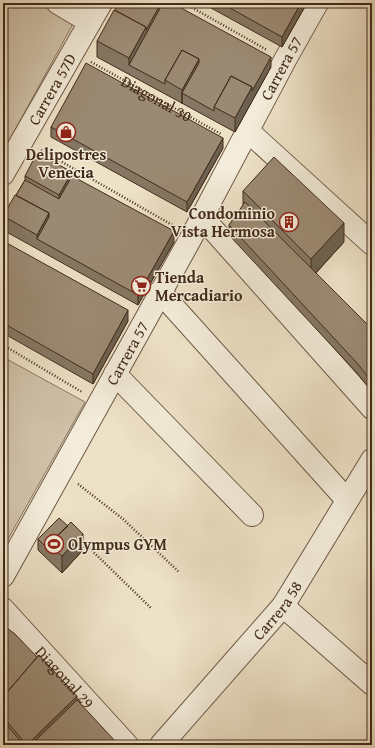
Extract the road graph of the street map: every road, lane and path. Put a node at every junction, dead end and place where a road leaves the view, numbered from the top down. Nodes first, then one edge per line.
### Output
1 (58, 3) edge
2 (101, 3) edge
3 (184, 3) edge
4 (317, 3) edge
5 (90, 22) junction
6 (73, 52) junction
7 (285, 60) junction
8 (244, 138) junction
9 (23, 140) junction
10 (3, 174) edge
11 (197, 227) junction
12 (372, 244) edge
13 (160, 292) junction
14 (3, 345) edge
15 (115, 374) junction
16 (100, 402) junction
17 (372, 408) edge
18 (60, 474) junction
19 (369, 474) edge
20 (347, 500) junction
21 (252, 515) dead end
22 (78, 536) edge
23 (180, 572) dead end
24 (3, 576) edge
25 (283, 606) junction
26 (151, 608) dead end
27 (3, 609) edge
28 (372, 684) edge
29 (127, 745) edge
30 (161, 745) edge

1 - 5 street
2 - 5 street, Carrera 57D
3 - 7 path
4 - 7 street, Carrera 57
5 - 6 street, Carrera 57D
6 - 8 path, Diagonal 30
6 - 9 street, Carrera 57D
7 - 8 street, Carrera 57
8 - 11 street, Carrera 57
8 - 12 street
9 - 10 street, Carrera 57D
9 - 11 path
11 - 13 street, Carrera 57
11 - 17 street
13 - 15 street, Carrera 57
13 - 20 street
14 - 16 path
15 - 16 street, Carrera 57
15 - 21 street
16 - 18 street, Carrera 57
18 - 23 path
18 - 24 street, Carrera 57
19 - 20 street, Carrera 58
20 - 25 street, Carrera 58
22 - 26 path
25 - 28 street
25 - 30 street, Carrera 58
27 - 29 street, Diagonal 29

